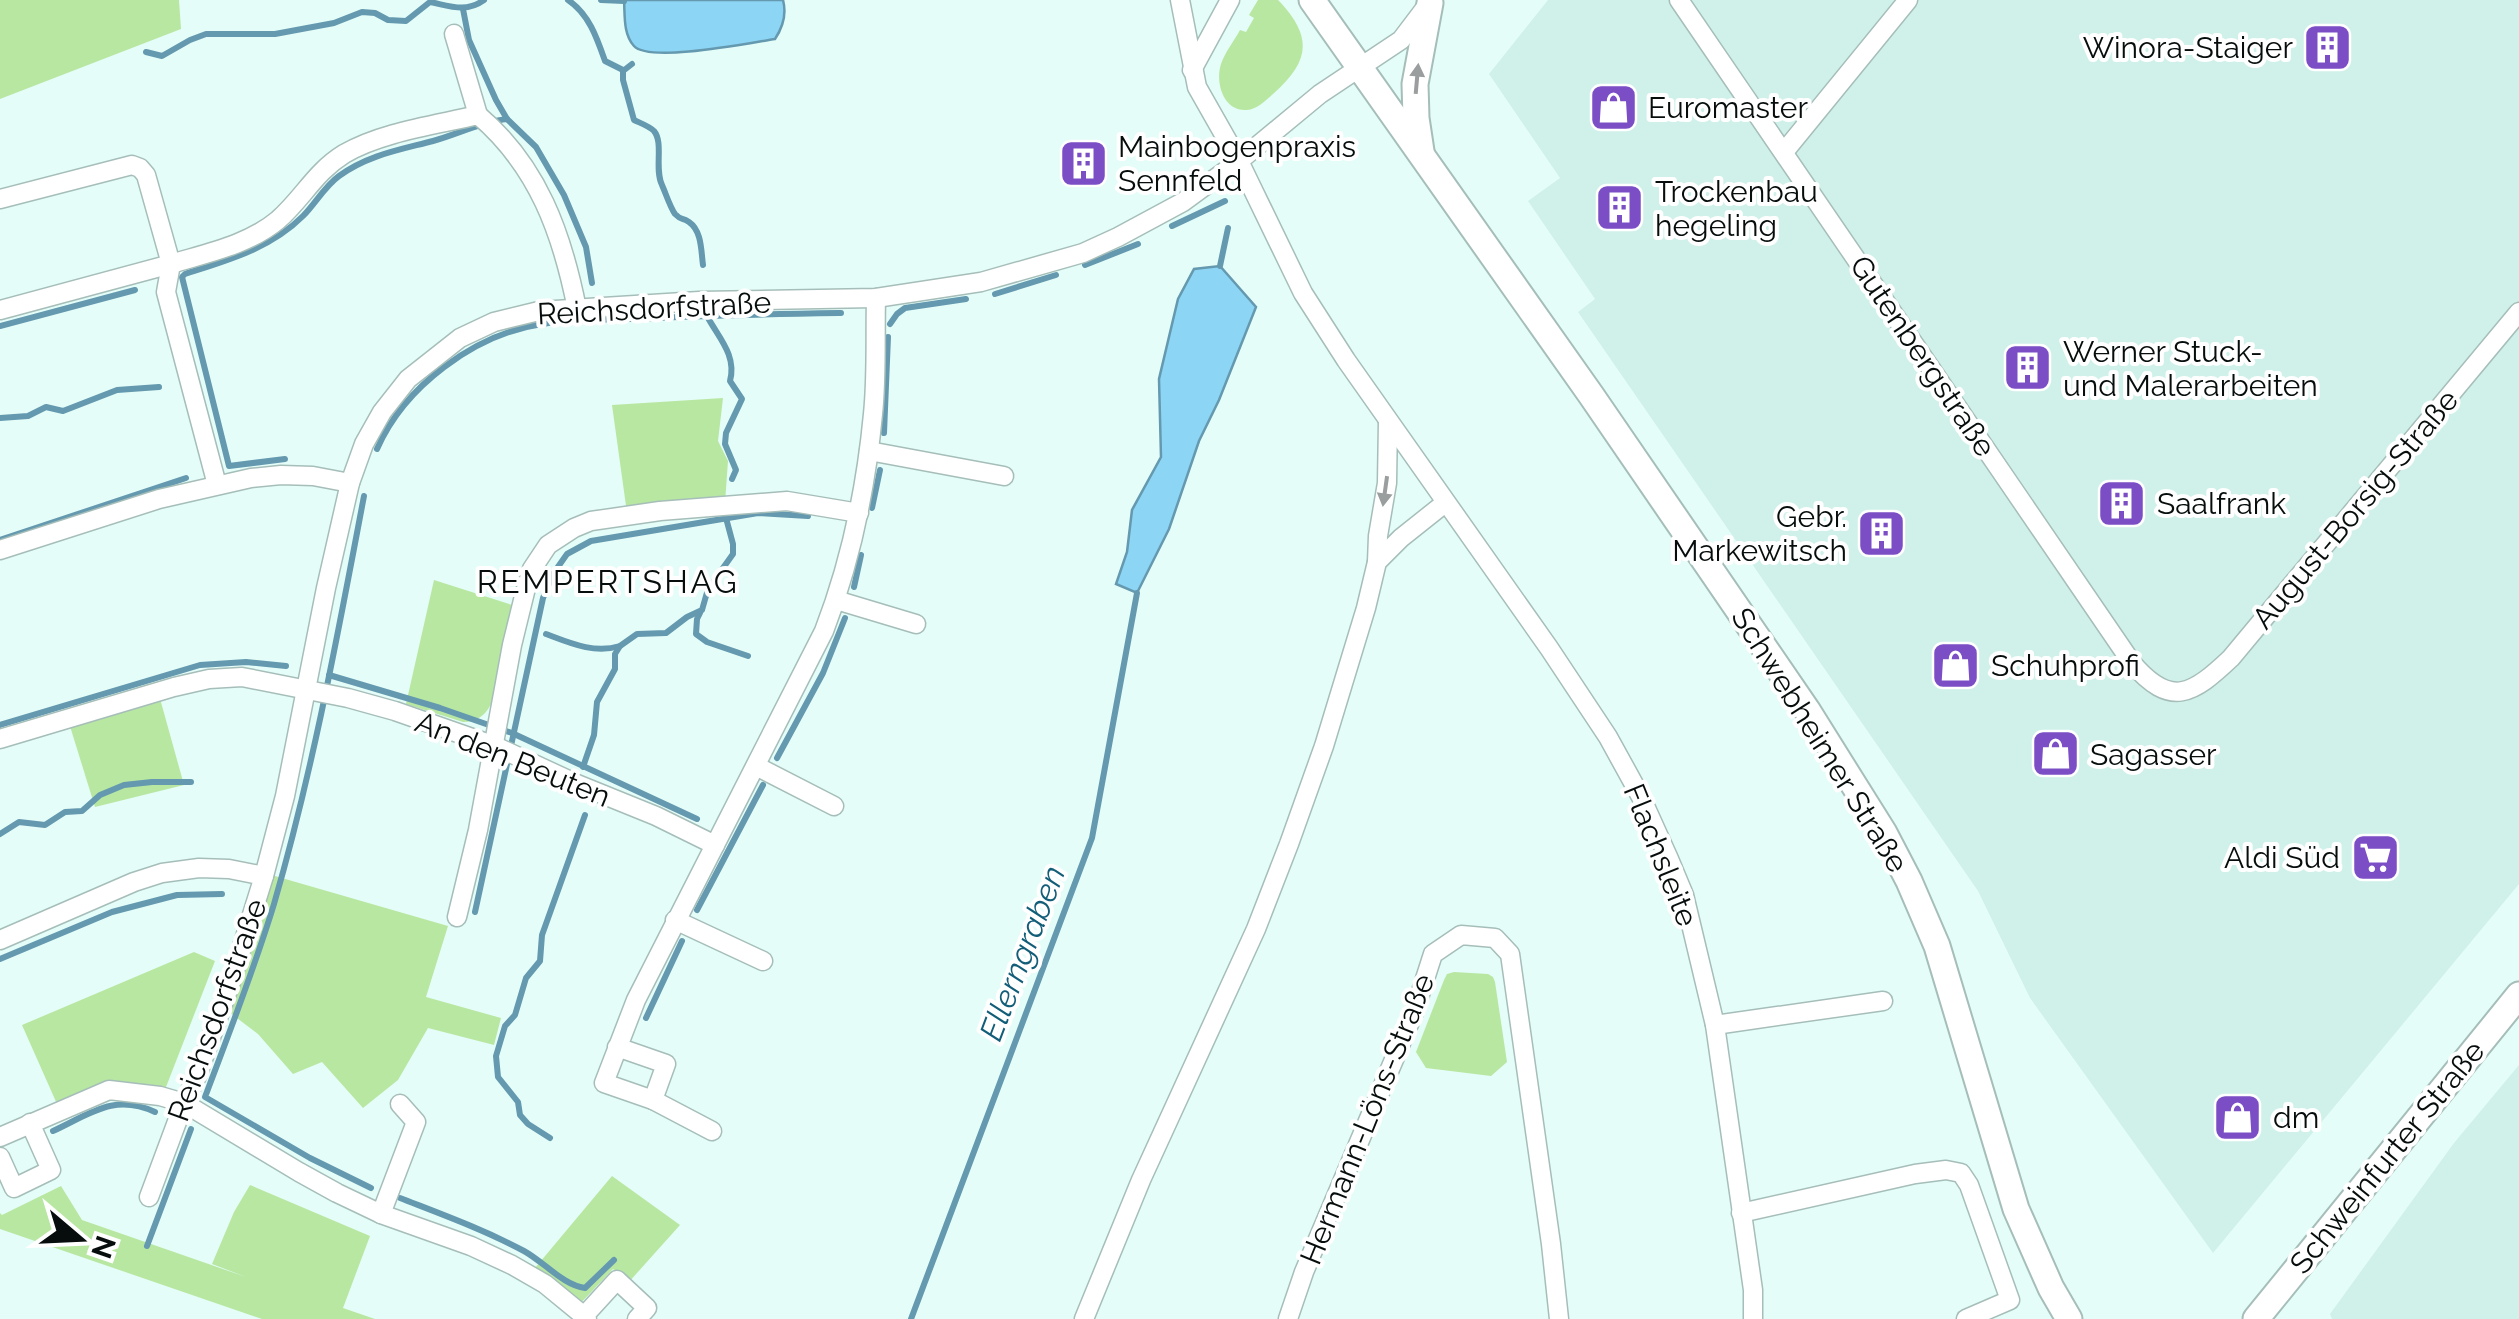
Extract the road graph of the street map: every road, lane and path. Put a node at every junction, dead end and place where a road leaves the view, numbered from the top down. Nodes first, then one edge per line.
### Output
1 (1180, 0) edge
2 (1230, 0) edge
3 (1312, 0) edge
4 (1679, 0) edge
5 (1908, 0) edge
6 (1431, 2) edge
7 (454, 34) dead end
8 (1360, 67) junction
9 (1192, 70) junction
10 (478, 115) junction
11 (1784, 152) junction
12 (1422, 156) junction
13 (1239, 161) junction
14 (0, 198) edge
15 (170, 264) junction
16 (876, 298) junction
17 (577, 309) junction
18 (0, 310) edge
19 (2519, 312) edge
20 (1388, 420) junction
21 (869, 451) junction
22 (1004, 476) dead end
23 (350, 483) junction
24 (217, 485) junction
25 (1445, 502) junction
26 (858, 514) junction
27 (0, 550) edge
28 (1377, 562) junction
29 (836, 600) junction
30 (916, 624) dead end
31 (306, 690) junction
32 (2180, 693) joint
33 (0, 739) edge
34 (495, 746) junction
35 (756, 766) junction
36 (834, 806) dead end
37 (715, 845) junction
38 (264, 876) junction
39 (457, 917) dead end
40 (676, 920) junction
41 (0, 940) edge
42 (764, 962) dead end
43 (2519, 995) edge
44 (1884, 1001) dead end
45 (1715, 1025) junction
46 (617, 1047) junction
47 (653, 1100) junction
48 (184, 1103) junction
49 (400, 1104) dead end
50 (30, 1123) junction
51 (712, 1131) dead end
52 (0, 1137) edge
53 (0, 1157) edge
54 (149, 1197) dead end
55 (381, 1214) junction
56 (1741, 1214) junction
57 (585, 1318) edge
58 (637, 1319) edge
59 (1084, 1319) edge
60 (1288, 1319) edge
61 (1559, 1319) edge
62 (1753, 1319) edge
63 (1966, 1319) edge
64 (2069, 1319) edge
65 (2256, 1319) edge

1 - 9 street, Flachsleite
2 - 9 street
3 - 8 main road, Schwebheimer Straße
4 - 11 street, Gutenbergstraße
5 - 11 street
6 - 8 street, Reichsdorfstraße
12 -> 6 main road
7 - 10 street
8 - 12 main road, Schwebheimer Straße
8 - 13 street, Reichsdorfstraße
9 - 13 street, Flachsleite
10 - 15 street
10 - 17 street
11 - 32 street, Gutenbergstraße
12 - 64 main road, Schwebheimer Straße
13 - 16 street, Reichsdorfstraße
13 - 20 street, Flachsleite
14 - 15 street
15 - 18 street
15 - 24 street
16 - 17 street, Reichsdorfstraße
16 - 21 street
17 - 23 street, Reichsdorfstraße
19 - 32 street, August-Borsig-Straße
20 - 25 street, Flachsleite
20 -> 28 street
21 - 22 street
21 - 26 street
23 - 24 street
23 - 31 street, Reichsdorfstraße
24 - 27 street
25 - 28 street
25 - 45 street, Flachsleite
26 - 29 street
26 - 34 street
28 - 59 street
29 - 30 street
29 - 35 street
31 - 33 street, An den Beuten
31 - 34 street, An den Beuten
31 - 38 street, Reichsdorfstraße
34 - 37 street, An den Beuten
34 - 39 street
35 - 36 street
35 - 37 street
37 - 40 street
38 - 41 street
38 - 48 street, Reichsdorfstraße
40 - 42 street
40 - 46 street
43 - 65 main road, Schweinfurter Straße
44 - 45 street
45 - 56 street, Flachsleite
46 - 47 street
46 - 47 street
47 - 51 street
48 - 50 street
48 - 54 street, Reichsdorfstraße
48 - 55 street
49 - 55 street
50 - 52 street
50 - 53 street
55 - 57 street
56 - 62 street, Flachsleite
56 - 63 street
57 - 58 street
60 - 61 street, Hermann-Löns-Straße

